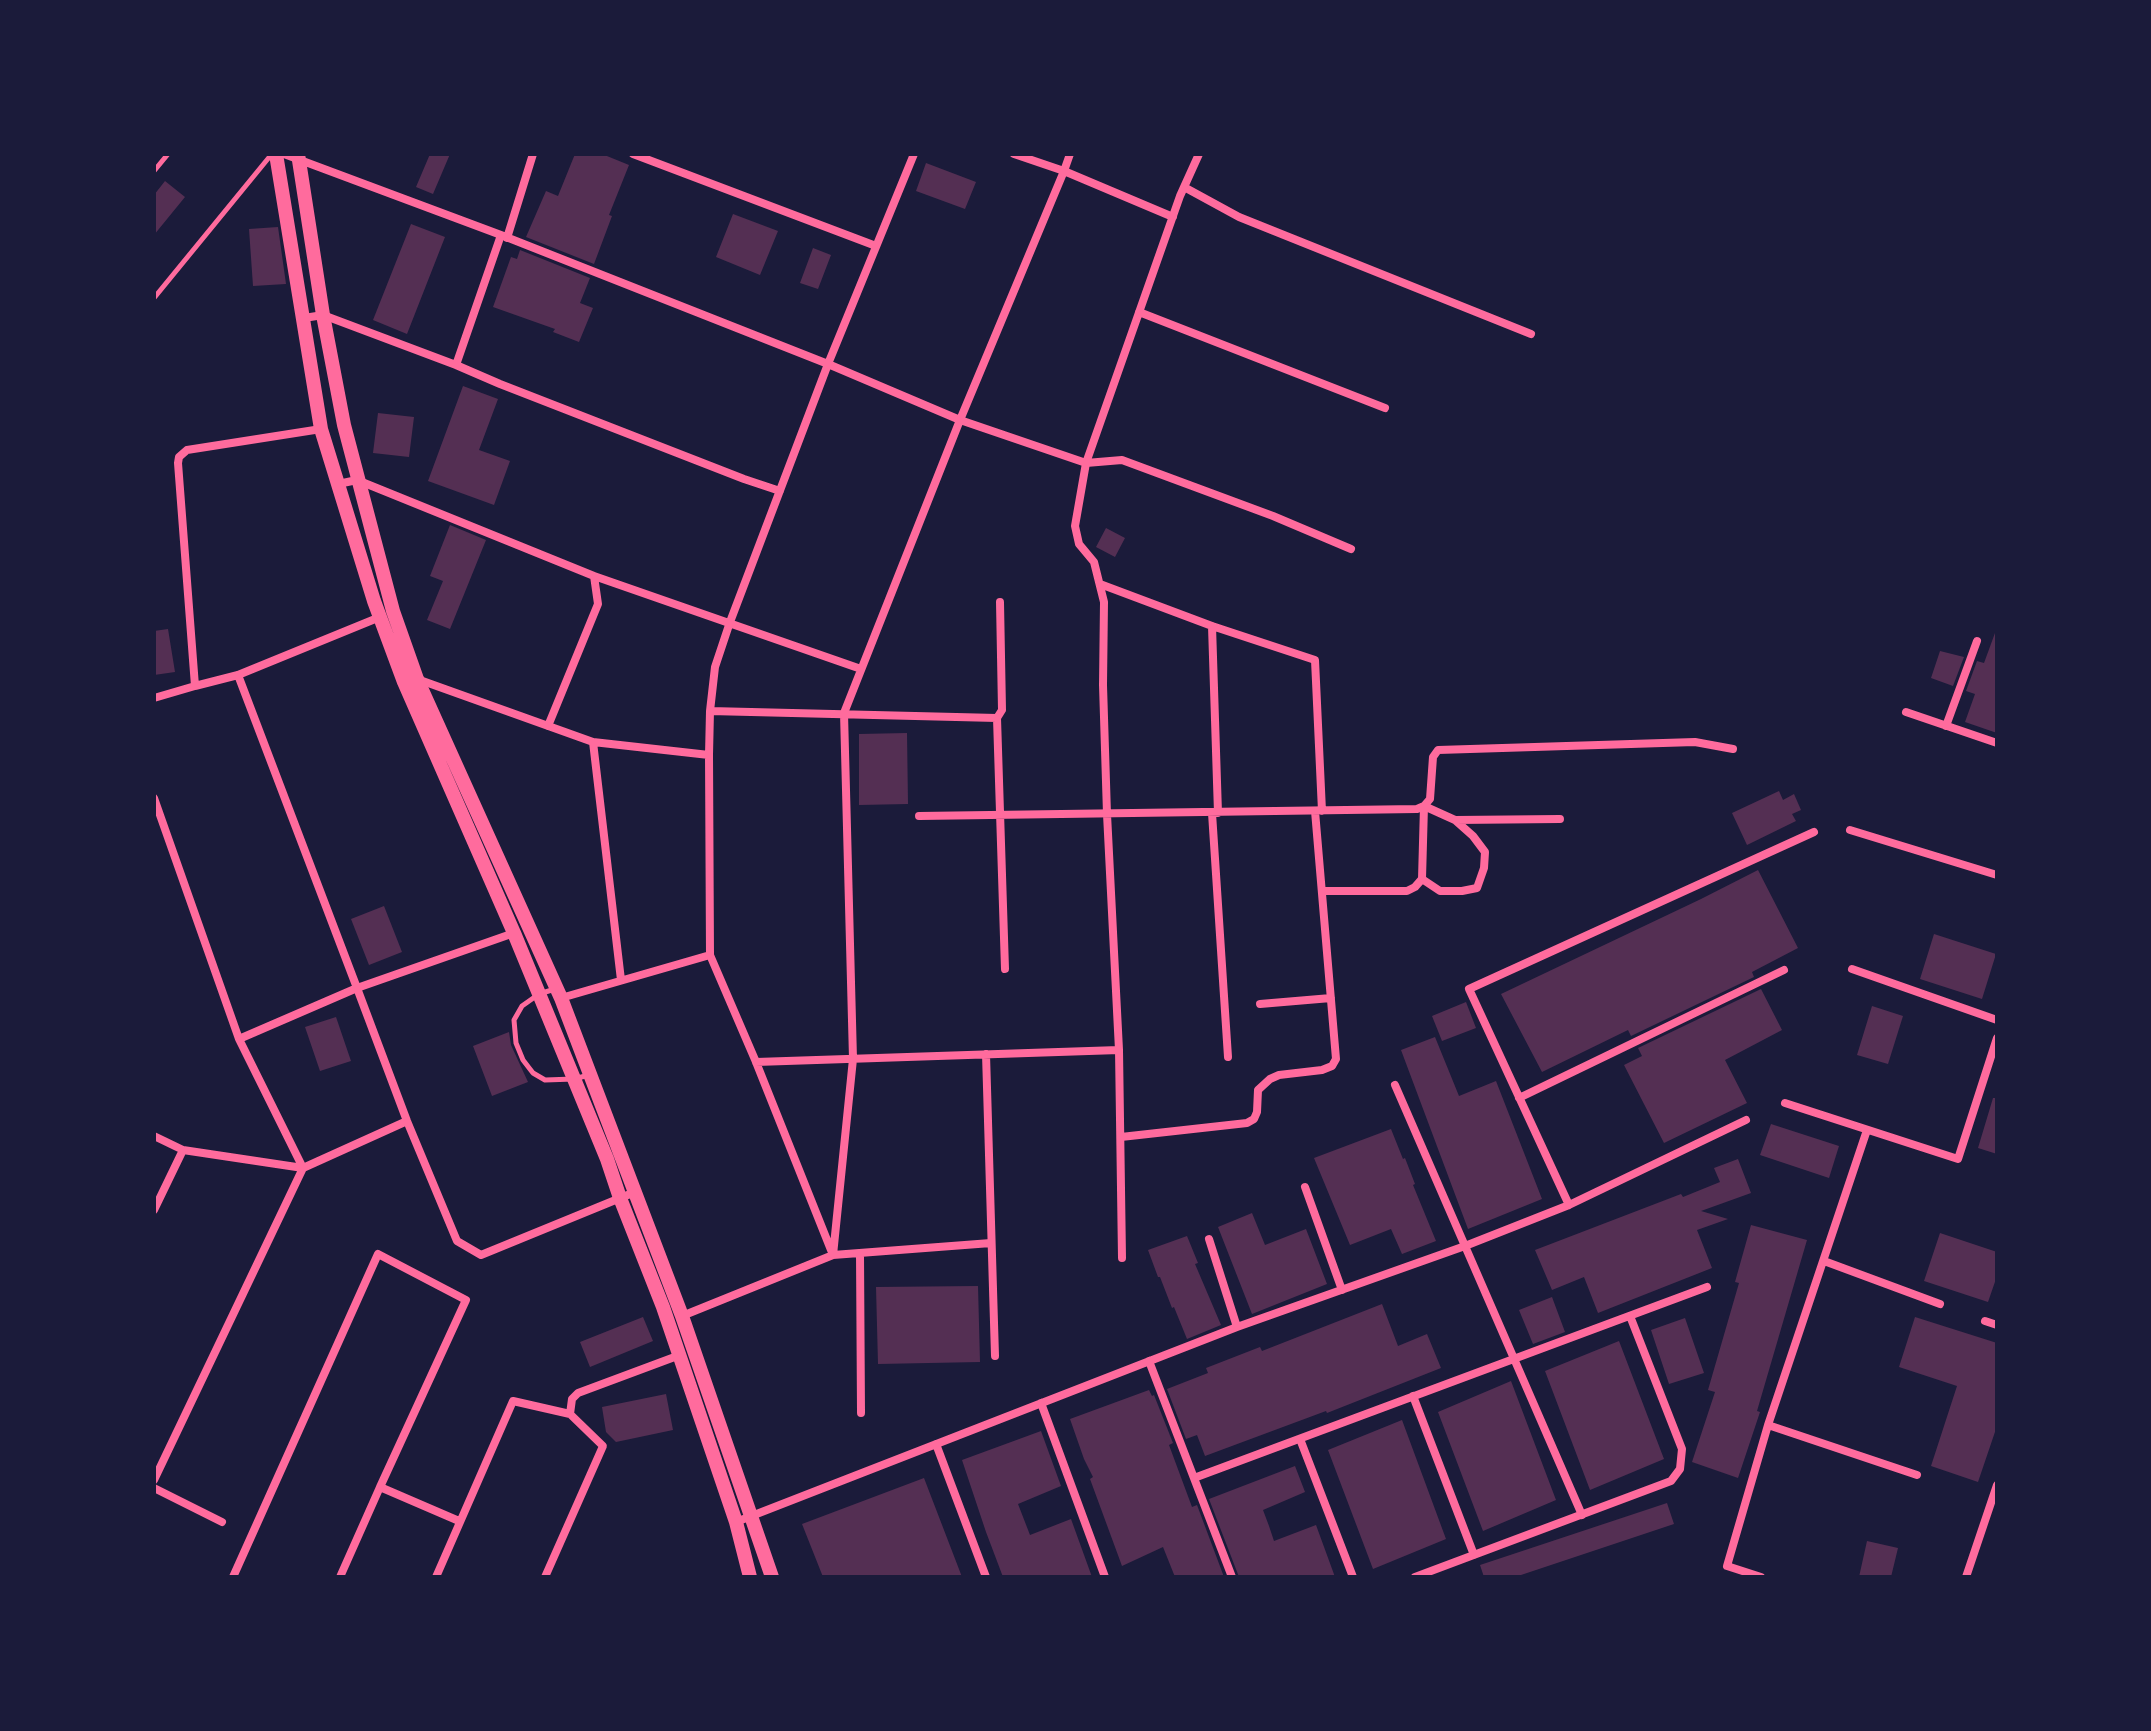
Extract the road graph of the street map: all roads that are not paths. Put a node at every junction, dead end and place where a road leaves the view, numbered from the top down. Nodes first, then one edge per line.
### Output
1 (168, 154) edge
2 (274, 154) edge
3 (284, 154) edge
4 (533, 154) edge
5 (633, 154) edge
6 (914, 154) edge
7 (1014, 154) edge
8 (1070, 154) edge
9 (1199, 154) edge
10 (298, 157) edge
11 (154, 171) edge
12 (1064, 171) junction
13 (1184, 187) junction
14 (1173, 217) junction
15 (504, 236) junction
16 (876, 246) junction
17 (154, 298) edge
18 (1139, 312) junction
19 (323, 315) junction
20 (304, 318) junction
21 (1531, 334) dead end
22 (828, 364) junction
23 (456, 365) junction
24 (1385, 408) dead end
25 (960, 420) junction
26 (321, 429) junction
27 (1086, 463) junction
28 (357, 480) junction
29 (338, 484) junction
30 (780, 491) junction
31 (1351, 549) dead end
32 (594, 576) junction
33 (1100, 584) junction
34 (1000, 602) dead end
35 (380, 617) junction
36 (730, 622) junction
37 (1212, 626) junction
38 (1977, 641) dead end
39 (861, 669) junction
40 (238, 675) junction
41 (411, 681) junction
42 (195, 686) junction
43 (154, 698) edge
44 (710, 711) junction
45 (1906, 712) dead end
46 (844, 713) junction
47 (997, 718) junction
48 (548, 726) junction
49 (1946, 726) junction
50 (593, 742) junction
51 (1997, 743) edge
52 (1733, 749) dead end
53 (709, 755) junction
54 (154, 798) edge
55 (1424, 806) junction
56 (1318, 811) junction
57 (1215, 813) junction
58 (1107, 814) junction
59 (919, 816) dead end
60 (1000, 816) junction
61 (1560, 819) dead end
62 (1455, 820) junction
63 (1850, 830) dead end
64 (1814, 832) dead end
65 (1997, 875) edge
66 (1422, 879) junction
67 (510, 884) junction
68 (495, 890) junction
69 (1322, 891) junction
70 (514, 933) junction
71 (710, 955) junction
72 (1005, 969) dead end
73 (1852, 969) dead end
74 (1784, 970) dead end
75 (621, 980) junction
76 (357, 988) junction
77 (539, 994) junction
78 (558, 994) junction
79 (1331, 998) junction
80 (1260, 1004) dead end
81 (1997, 1020) edge
82 (1997, 1038) edge
83 (239, 1039) junction
84 (1119, 1050) junction
85 (986, 1054) junction
86 (1228, 1057) dead end
87 (853, 1059) junction
88 (756, 1062) junction
89 (590, 1075) junction
90 (574, 1079) junction
91 (1395, 1085) dead end
92 (1519, 1098) junction
93 (1785, 1103) dead end
94 (1746, 1120) dead end
95 (407, 1121) junction
96 (1867, 1130) junction
97 (154, 1136) edge
98 (1121, 1137) junction
99 (183, 1150) junction
100 (303, 1168) junction
101 (1305, 1187) dead end
102 (635, 1192) junction
103 (620, 1198) junction
104 (1569, 1205) junction
105 (154, 1210) edge
106 (1209, 1239) dead end
107 (991, 1243) junction
108 (1465, 1246) junction
109 (860, 1254) junction
110 (833, 1255) junction
111 (1122, 1258) dead end
112 (1824, 1261) junction
113 (1707, 1287) dead end
114 (1342, 1290) junction
115 (1940, 1304) dead end
116 (682, 1316) junction
117 (1630, 1316) junction
118 (1985, 1321) dead end
119 (1997, 1325) edge
120 (1237, 1327) junction
121 (680, 1355) junction
122 (995, 1356) dead end
123 (1514, 1359) junction
124 (1149, 1361) junction
125 (1413, 1396) junction
126 (1041, 1403) junction
127 (861, 1413) dead end
128 (570, 1414) junction
129 (1768, 1425) junction
130 (1300, 1439) junction
131 (936, 1444) junction
132 (1917, 1475) dead end
133 (1194, 1478) junction
134 (154, 1480) edge
135 (1997, 1485) edge
136 (380, 1487) junction
137 (154, 1488) edge
138 (1582, 1515) junction
139 (752, 1517) junction
140 (459, 1521) junction
141 (222, 1522) dead end
142 (736, 1522) junction
143 (1474, 1555) junction
144 (233, 1577) edge
145 (340, 1577) edge
146 (436, 1577) edge
147 (545, 1577) edge
148 (750, 1577) edge
149 (772, 1577) edge
150 (986, 1577) edge
151 (1105, 1577) edge
152 (1232, 1577) edge
153 (1353, 1577) edge
154 (1415, 1577) edge
155 (1761, 1577) edge
156 (1966, 1577) edge

1 - 11 lane
2 - 17 lane
2 - 20 main road
3 - 10 street
4 - 15 street
5 - 16 street
6 - 16 street
7 - 12 street
8 - 12 street
9 - 13 street
10 - 15 street
10 - 19 main road
12 - 14 street
12 - 25 street
13 - 14 street
13 - 21 street
14 - 18 street
15 - 22 street
15 - 23 street
16 - 22 street
18 - 24 street
18 - 27 street
19 - 20 street
19 - 23 street
19 - 28 main road
20 - 26 main road
22 - 25 street
22 - 30 street
23 - 30 street
25 - 27 street
25 - 39 street
26 - 29 main road
26 - 42 street
27 - 31 street
27 - 33 street
28 - 29 street
28 - 32 street
28 - 41 main road
29 - 35 main road
30 - 36 street
32 - 36 street
32 - 48 street
33 - 37 street
33 - 58 street
34 - 47 street
35 - 40 street
35 - 41 main road
36 - 39 street
36 - 44 street
37 - 56 street
37 - 57 street
38 - 49 street
39 - 46 street
40 - 42 street
40 - 76 street
41 - 48 street
41 - 67 main road
41 - 68 main road
42 - 43 street
44 - 46 street
44 - 53 street
45 - 49 street
46 - 47 street
46 - 87 street
47 - 60 street
48 - 50 street
49 - 51 street
50 - 53 street
50 - 75 street
52 - 55 street
53 - 71 street
54 - 83 street
55 - 56 street
55 - 62 street
55 - 66 street
56 - 57 street
56 - 69 street
57 - 58 street
57 - 86 street
58 - 60 street
58 - 84 street
59 - 60 street
60 - 72 street
61 - 62 street
62 - 66 street
63 - 65 street
64 - 92 street
66 - 69 street
67 - 68 main road
67 - 78 main road
68 - 70 main road
69 - 79 street
70 - 76 street
70 - 77 main road
71 - 75 street
71 - 88 street
73 - 81 street
74 - 92 street
75 - 78 street
76 - 83 street
76 - 95 street
77 - 78 lane
77 - 90 main road
77 - 90 lane
78 - 89 main road
79 - 80 street
79 - 98 street
82 - 96 street
83 - 100 street
84 - 85 street
84 - 98 street
85 - 87 street
85 - 107 street
87 - 88 street
87 - 110 street
88 - 110 street
89 - 90 lane
89 - 102 main road
90 - 103 main road
91 - 108 street
92 - 104 street
93 - 96 street
94 - 104 street
95 - 100 street
95 - 103 street
96 - 112 street
97 - 99 street
98 - 111 street
99 - 100 street
99 - 105 street
100 - 134 street
101 - 114 street
102 - 103 street
102 - 116 main road
103 - 121 main road
104 - 108 street
106 - 120 street
107 - 109 street
107 - 122 street
108 - 114 street
108 - 123 street
109 - 110 street
109 - 127 street
110 - 116 street
112 - 115 street
112 - 129 street
113 - 117 street
114 - 120 street
116 - 139 main road
117 - 123 street
117 - 138 street
118 - 119 street
120 - 124 street
121 - 128 street
121 - 142 main road
123 - 125 street
123 - 138 street
124 - 126 street
124 - 133 street
125 - 130 street
125 - 143 street
126 - 131 street
126 - 151 street
128 - 140 street
128 - 147 street
129 - 132 street
129 - 155 street
130 - 133 street
130 - 153 street
131 - 139 street
131 - 150 street
133 - 152 street
135 - 156 street
136 - 140 street
136 - 144 street
136 - 145 street
137 - 141 street
138 - 143 street
139 - 142 street
139 - 149 main road
140 - 146 street
142 - 148 main road
143 - 154 street

